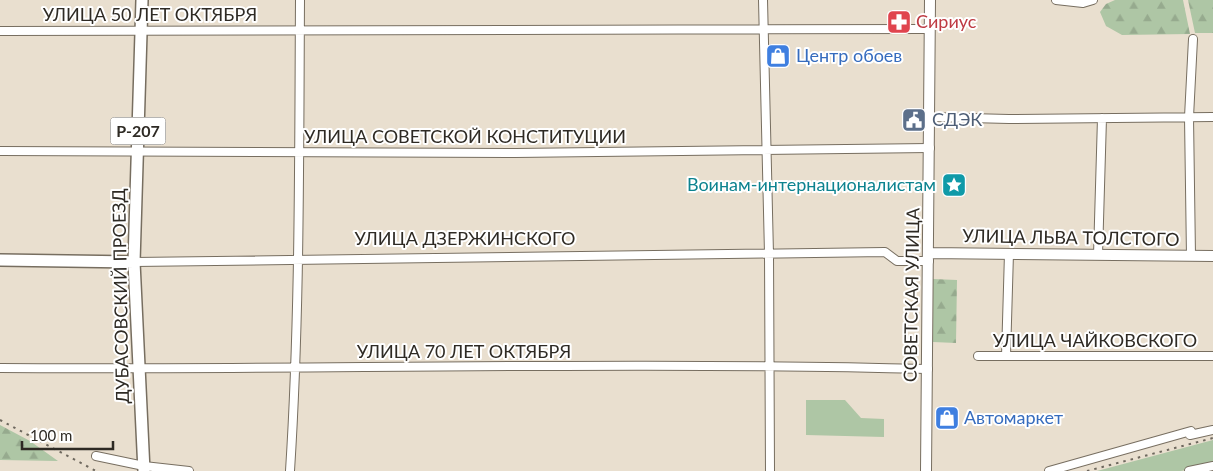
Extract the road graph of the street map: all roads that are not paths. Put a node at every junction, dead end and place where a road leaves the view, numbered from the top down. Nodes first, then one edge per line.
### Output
1 (142, 0) edge
2 (300, 0) edge
3 (764, 0) edge
4 (930, 0) edge
5 (1056, 0) edge
6 (1093, 0) edge
7 (765, 29) junction
8 (929, 29) junction
9 (0, 30) edge
10 (300, 30) junction
11 (141, 31) junction
12 (1193, 39) dead end
13 (930, 117) junction
14 (1190, 117) junction
15 (1213, 117) edge
16 (1102, 118) junction
17 (930, 148) junction
18 (767, 150) junction
19 (0, 151) edge
20 (137, 151) junction
21 (300, 152) junction
22 (1009, 253) junction
23 (769, 254) junction
24 (1098, 255) junction
25 (1191, 256) junction
26 (1213, 256) edge
27 (929, 257) junction
28 (298, 258) junction
29 (0, 260) edge
30 (134, 262) junction
31 (978, 356) dead end
32 (1006, 356) junction
33 (1213, 356) edge
34 (770, 366) junction
35 (0, 368) edge
36 (297, 368) junction
37 (139, 369) junction
38 (928, 369) junction
39 (1213, 430) edge
40 (96, 456) dead end
41 (1213, 466) edge
42 (144, 469) edge
43 (189, 471) edge
44 (290, 471) edge
45 (770, 471) edge
46 (926, 471) edge
47 (1049, 471) edge
48 (1190, 471) edge

1 - 11 main road, ДУБАСОВСКИЙ ПРОЕЗД / Р-207
2 - 10 street
3 - 7 street
4 - 8 main road, СОВЕТСКАЯ УЛИЦА
5 - 6 street
7 - 8 street, УЛИЦА 50 ЛЕТ ОКТЯБРЯ
7 - 10 street, УЛИЦА 50 ЛЕТ ОКТЯБРЯ
7 - 18 street
8 - 13 main road, СОВЕТСКАЯ УЛИЦА
9 - 11 street, УЛИЦА 50 ЛЕТ ОКТЯБРЯ
10 - 11 street, УЛИЦА 50 ЛЕТ ОКТЯБРЯ
10 - 21 street
11 - 20 main road, ДУБАСОВСКИЙ ПРОЕЗД / Р-207
12 - 14 street
13 - 16 street
13 - 17 main road, СОВЕТСКАЯ УЛИЦА
14 - 15 street
14 - 16 street
14 - 25 street
16 - 24 street
17 - 18 street, УЛИЦА СОВЕТСКОЙ КОНСТИТУЦИИ
17 - 27 main road, СОВЕТСКАЯ УЛИЦА
18 - 21 street, УЛИЦА СОВЕТСКОЙ КОНСТИТУЦИИ
18 - 23 street
19 - 20 street, УЛИЦА СОВЕТСКОЙ КОНСТИТУЦИИ
20 - 21 street, УЛИЦА СОВЕТСКОЙ КОНСТИТУЦИИ
20 - 30 main road, ДУБАСОВСКИЙ ПРОЕЗД / Р-207
21 - 28 street
22 - 24 main road, УЛИЦА ЛЬВА ТОЛСТОГО
22 - 27 main road, УЛИЦА ЛЬВА ТОЛСТОГО
22 - 32 street
23 - 27 street, УЛИЦА ДЗЕРЖИНСКОГО
23 - 28 street, УЛИЦА ДЗЕРЖИНСКОГО
23 - 34 street
24 - 25 main road, УЛИЦА ЛЬВА ТОЛСТОГО
25 - 26 main road, УЛИЦА ЛЬВА ТОЛСТОГО
27 - 38 main road, СОВЕТСКАЯ УЛИЦА
28 - 30 street, УЛИЦА ДЗЕРЖИНСКОГО
28 - 36 street
29 - 30 main road, УЛИЦА ДЗЕРЖИНСКОГО
30 - 37 main road, ДУБАСОВСКИЙ ПРОЕЗД / Р-207
31 - 32 street, УЛИЦА ЧАЙКОВСКОГО
32 - 33 street, УЛИЦА ЧАЙКОВСКОГО
34 - 36 street, УЛИЦА 70 ЛЕТ ОКТЯБРЯ
34 - 38 street, УЛИЦА 70 ЛЕТ ОКТЯБРЯ
34 - 45 street
35 - 37 street, УЛИЦА 70 ЛЕТ ОКТЯБРЯ
36 - 37 street, УЛИЦА 70 ЛЕТ ОКТЯБРЯ
36 - 44 street
37 - 42 main road, ДУБАСОВСКИЙ ПРОЕЗД / Р-207
38 - 46 main road, СОВЕТСКАЯ УЛИЦА
39 - 47 street
40 - 42 street
41 - 48 street
42 - 43 street

